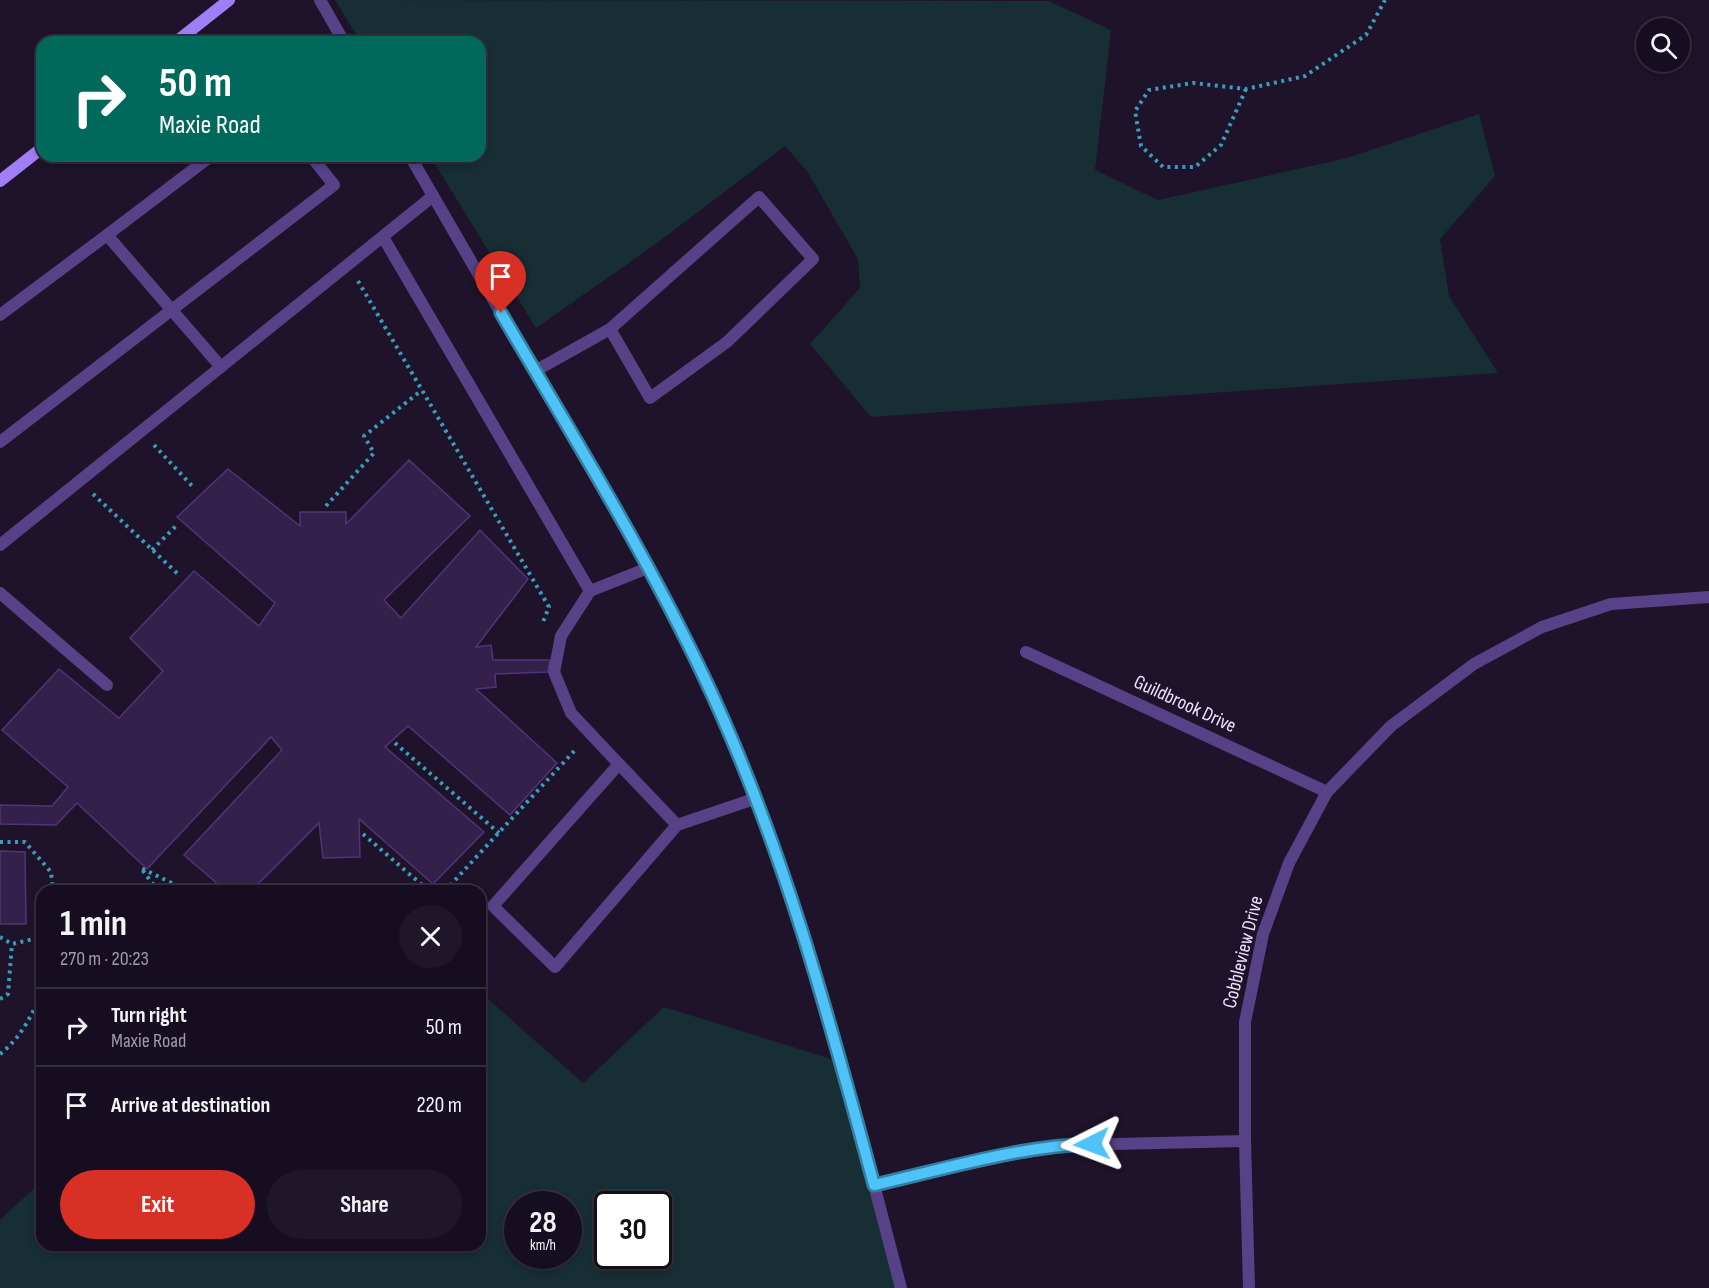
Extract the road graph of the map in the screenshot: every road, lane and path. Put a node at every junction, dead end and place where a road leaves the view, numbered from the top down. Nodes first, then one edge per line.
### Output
1 (229, 0) edge
2 (320, 0) edge
3 (1385, 0) edge
4 (184, 36) edge
5 (341, 36) edge
6 (1246, 88) junction
7 (36, 153) edge
8 (203, 162) edge
9 (316, 162) edge
10 (413, 162) edge
11 (0, 181) edge
12 (433, 196) junction
13 (108, 235) junction
14 (383, 237) junction
15 (348, 265) junction
16 (172, 310) junction
17 (0, 315) edge
18 (610, 329) junction
19 (221, 367) junction
20 (535, 371) junction
21 (422, 390) junction
22 (141, 432) junction
23 (0, 442) edge
24 (79, 482) junction
25 (193, 487) dead end
26 (326, 506) dead end
27 (177, 525) dead end
28 (0, 546) edge
29 (152, 550) junction
30 (648, 568) junction
31 (180, 576) dead end
32 (590, 591) junction
33 (0, 593) edge
34 (1709, 597) edge
35 (541, 625) dead end
36 (1026, 652) dead end
37 (107, 685) dead end
38 (571, 741) dead end
39 (395, 743) dead end
40 (619, 764) junction
41 (1327, 792) junction
42 (754, 799) junction
43 (677, 825) junction
44 (499, 833) junction
45 (363, 834) dead end
46 (0, 842) edge
47 (203, 883) dead end
48 (54, 885) edge
49 (154, 885) edge
50 (177, 885) edge
51 (200, 885) edge
52 (422, 885) edge
53 (451, 885) edge
54 (0, 936) edge
55 (36, 938) edge
56 (12, 944) junction
57 (0, 999) edge
58 (36, 1007) edge
59 (0, 1054) edge
60 (1245, 1141) junction
61 (874, 1185) junction
62 (901, 1288) edge
63 (1249, 1288) edge

1 - 4 street
2 - 5 street
3 - 6 path
6 - 6 path
7 - 11 street
8 - 13 street
9 - 16 street
10 - 12 street
12 - 14 street
12 - 20 street
13 - 16 street
13 - 17 street
14 - 15 street
14 - 32 street
15 - 19 street
15 - 21 path
16 - 19 street
16 - 23 street
18 - 18 street
18 - 20 street
19 - 22 street
20 - 30 street
21 - 26 path
21 - 35 path
22 - 24 street
22 - 25 path
24 - 28 street
24 - 29 path
27 - 29 path
29 - 31 path
30 - 32 street
30 - 42 street
32 - 40 street
33 - 37 street
34 - 41 street, Cobbleview Drive
36 - 41 street, Guildbrook Drive
38 - 44 path
39 - 44 path
40 - 43 street
40 - 43 street
41 - 60 street, Cobbleview Drive
42 - 43 street
42 - 61 street
44 - 53 path
45 - 52 path
46 - 48 path
47 - 51 path
49 - 50 path
54 - 56 path
55 - 56 path
56 - 57 path
58 - 59 path
60 - 61 street
60 - 63 street, Cobbleview Drive
61 - 62 street

